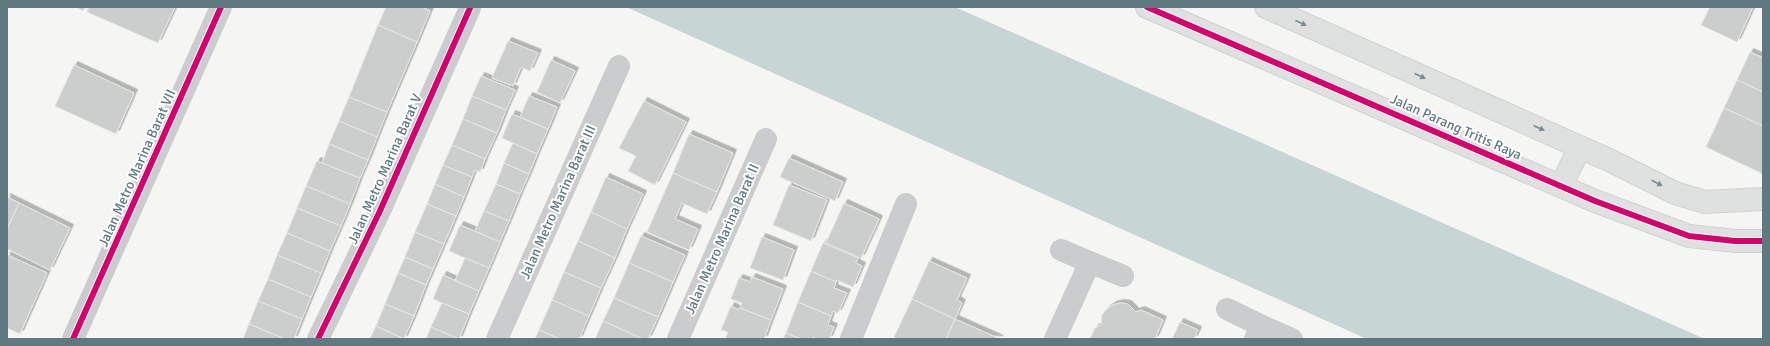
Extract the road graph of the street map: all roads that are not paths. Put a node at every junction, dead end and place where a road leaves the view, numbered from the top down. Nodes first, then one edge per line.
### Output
1 (221, 7) edge
2 (1147, 7) edge
3 (1266, 7) edge
4 (470, 8) edge
5 (620, 66) dead end
6 (766, 139) dead end
7 (1580, 147) junction
8 (1561, 186) junction
9 (1763, 200) edge
10 (906, 204) dead end
11 (1763, 241) edge
12 (1061, 250) dead end
13 (1090, 262) junction
14 (1123, 276) dead end
15 (1227, 309) dead end
16 (1258, 332) edge
17 (73, 339) edge
18 (318, 339) edge
19 (497, 339) edge
20 (678, 339) edge
21 (851, 339) edge
22 (1055, 339) edge
23 (1292, 339) edge

1 - 17 street, Jalan Metro Marina Barat VII
2 - 8 street, Jalan Parang Tritis Raya
3 -> 7 street
4 - 18 street, Jalan Metro Marina Barat V
5 - 19 street, Jalan Metro Marina Barat III
6 - 20 street, Jalan Metro Marina Barat II
7 - 8 street
7 -> 9 street
8 - 11 street, Jalan Parang Tritis Raya
10 - 21 street
12 - 13 street
13 - 14 street
13 - 22 street
15 - 16 street
16 - 23 street

